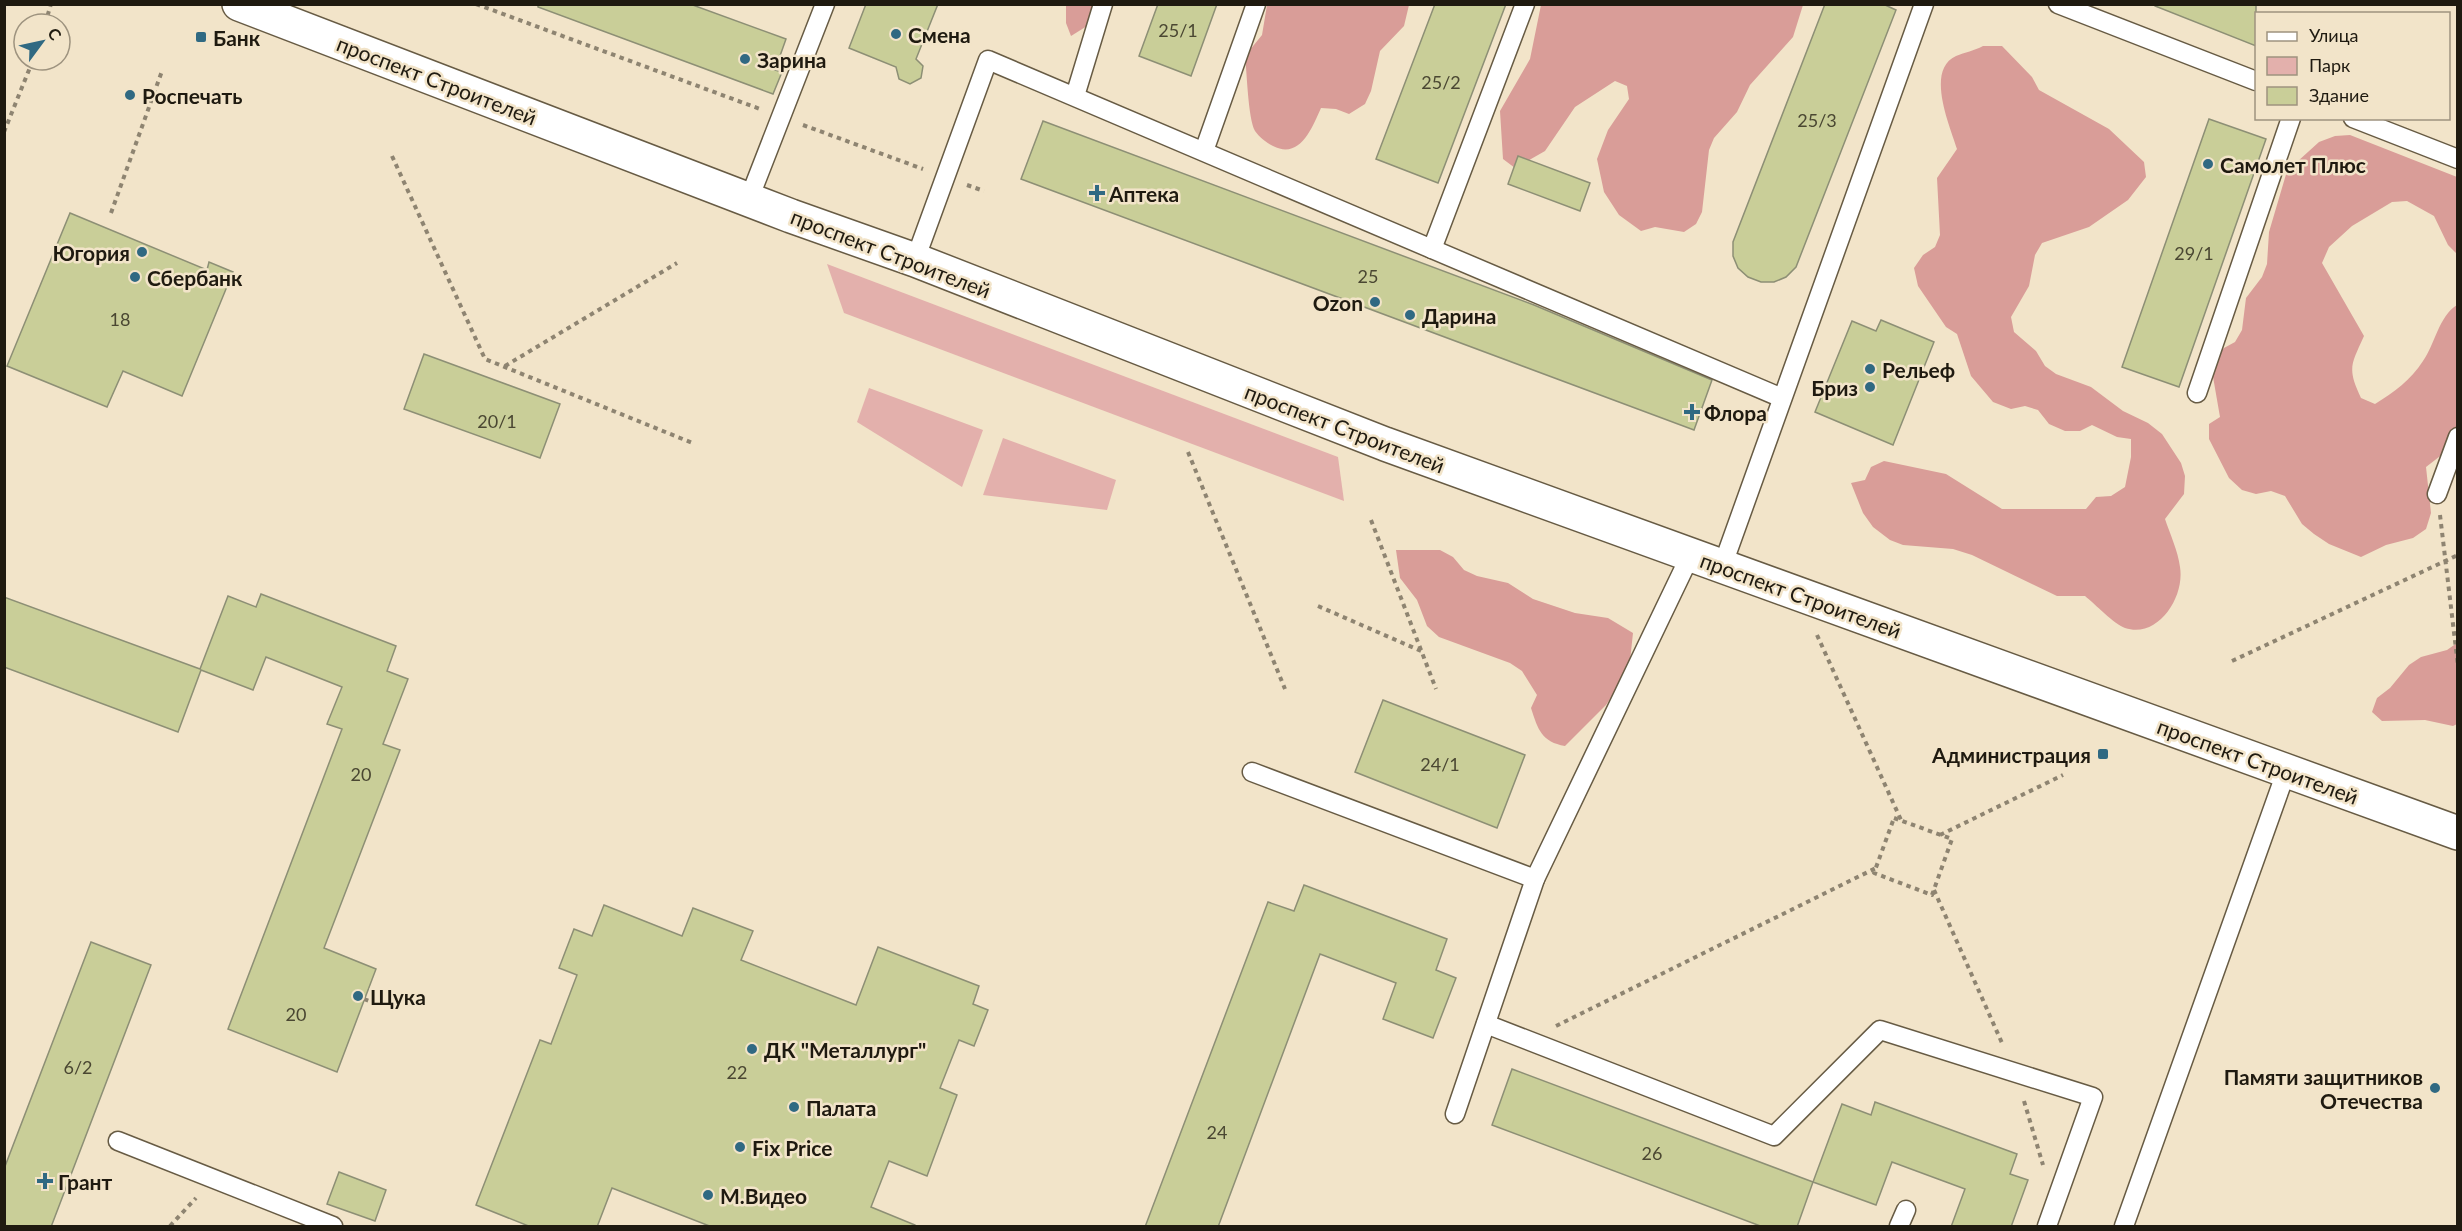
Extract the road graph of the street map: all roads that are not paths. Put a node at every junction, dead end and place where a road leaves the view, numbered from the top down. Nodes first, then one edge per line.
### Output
1 (239, 4) edge
2 (825, 4) edge
3 (1102, 4) edge
4 (1256, 4) edge
5 (1525, 4) edge
6 (1924, 4) edge
7 (2058, 4) edge
8 (2255, 81) edge
9 (1075, 96) junction
10 (2290, 120) edge
11 (2358, 120) edge
12 (1204, 151) junction
13 (2457, 159) edge
14 (749, 199) junction
15 (1432, 249) junction
16 (915, 260) junction
17 (2197, 393) dead end
18 (1782, 398) junction
19 (2457, 437) edge
20 (2438, 494) road end
21 (1690, 556) junction
22 (1722, 567) junction
23 (1252, 772) dead end
24 (2286, 772) junction
25 (2457, 833) edge
26 (1535, 879) junction
27 (1486, 1024) junction
28 (1455, 1114) dead end
29 (118, 1141) dead end
30 (333, 1227) edge
31 (2047, 1227) edge
32 (2124, 1227) edge

1 - 14 street, проспект Строителей
2 - 14 lane
3 - 9 lane
4 - 12 lane
5 - 15 lane
6 - 18 lane
7 - 8 lane
9 - 12 lane
9 - 16 lane
10 - 17 lane
11 - 13 lane
12 - 15 lane
14 - 16 street, проспект Строителей
15 - 18 lane
16 - 21 street, проспект Строителей
18 - 22 lane
19 - 20 lane
21 - 22 street, проспект Строителей
21 - 26 lane
22 - 24 street, проспект Строителей
23 - 26 lane
24 - 25 street, проспект Строителей
24 - 32 lane
26 - 27 lane
27 - 28 lane
27 - 31 lane
29 - 30 lane

